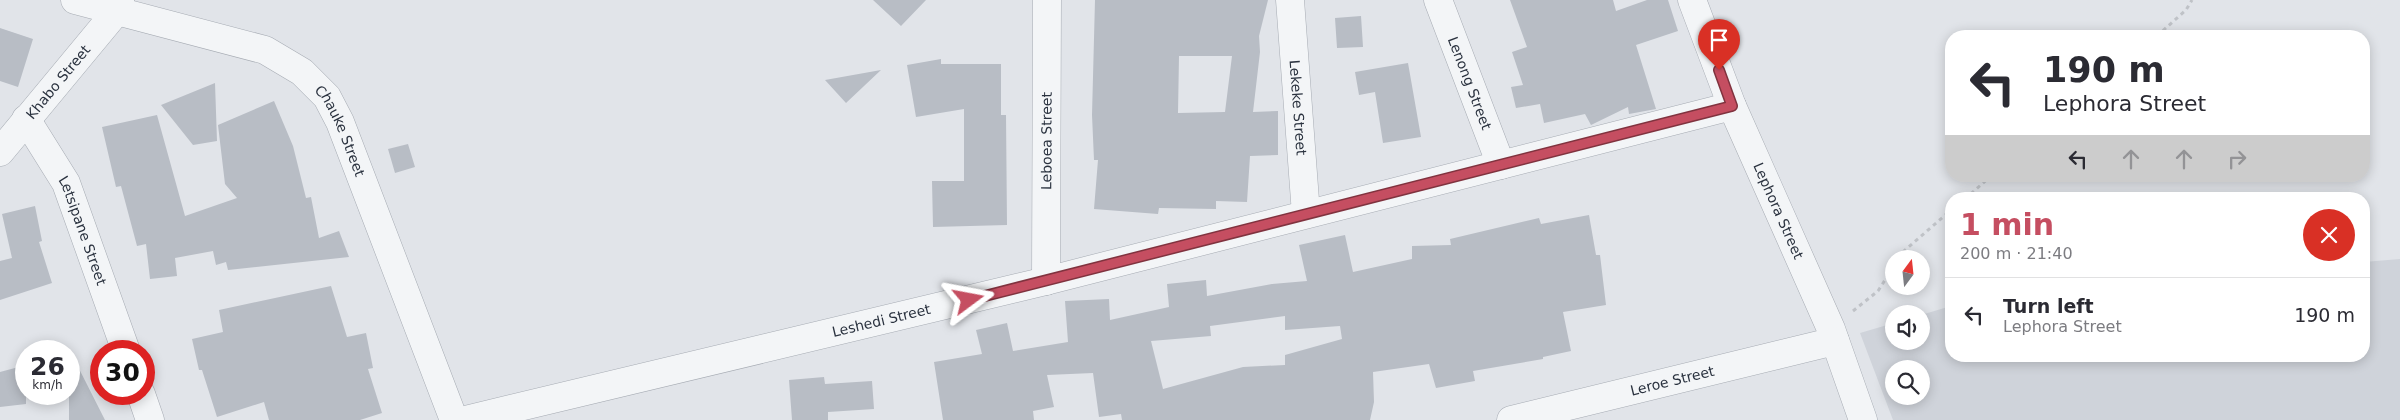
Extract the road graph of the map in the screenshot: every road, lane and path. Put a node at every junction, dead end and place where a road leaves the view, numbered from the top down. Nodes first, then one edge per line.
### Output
1 (75, 0) edge
2 (1047, 0) edge
3 (1290, 0) edge
4 (1438, 0) edge
5 (1692, 0) edge
6 (2192, 0) edge
7 (118, 6) edge
8 (2164, 30) edge
9 (1732, 106) junction
10 (26, 119) junction
11 (0, 152) edge
12 (1500, 165) junction
13 (1984, 182) edge
14 (1973, 192) edge
15 (1306, 214) junction
16 (1945, 215) edge
17 (1905, 250) edge
18 (1885, 280) edge
19 (1046, 281) junction
20 (1833, 335) junction
21 (122, 340) edge
22 (144, 405) edge
23 (150, 420) edge
24 (454, 420) edge
25 (465, 420) edge
26 (1511, 420) edge
27 (1863, 420) edge

1 - 7 street, Chauke Street
2 - 19 street, Leboea Street
3 - 15 street, Lekeke Street
4 - 12 street, Lenong Street
5 - 9 street, Lephora Street
6 - 8 path
7 - 10 street, Khabo Street
7 - 24 street, Chauke Street
9 - 12 street, Leshedi Street
9 - 20 street, Lephora Street
10 - 11 street, Khabo Street
10 - 21 street, Letsipane Street
12 - 15 street, Leshedi Street
13 - 14 path
15 - 19 street, Leshedi Street
16 - 17 path
18 - 20 path
19 - 25 street, Leshedi Street
20 - 26 street, Leroe Street
20 - 27 street, Lephora Street
22 - 23 street

